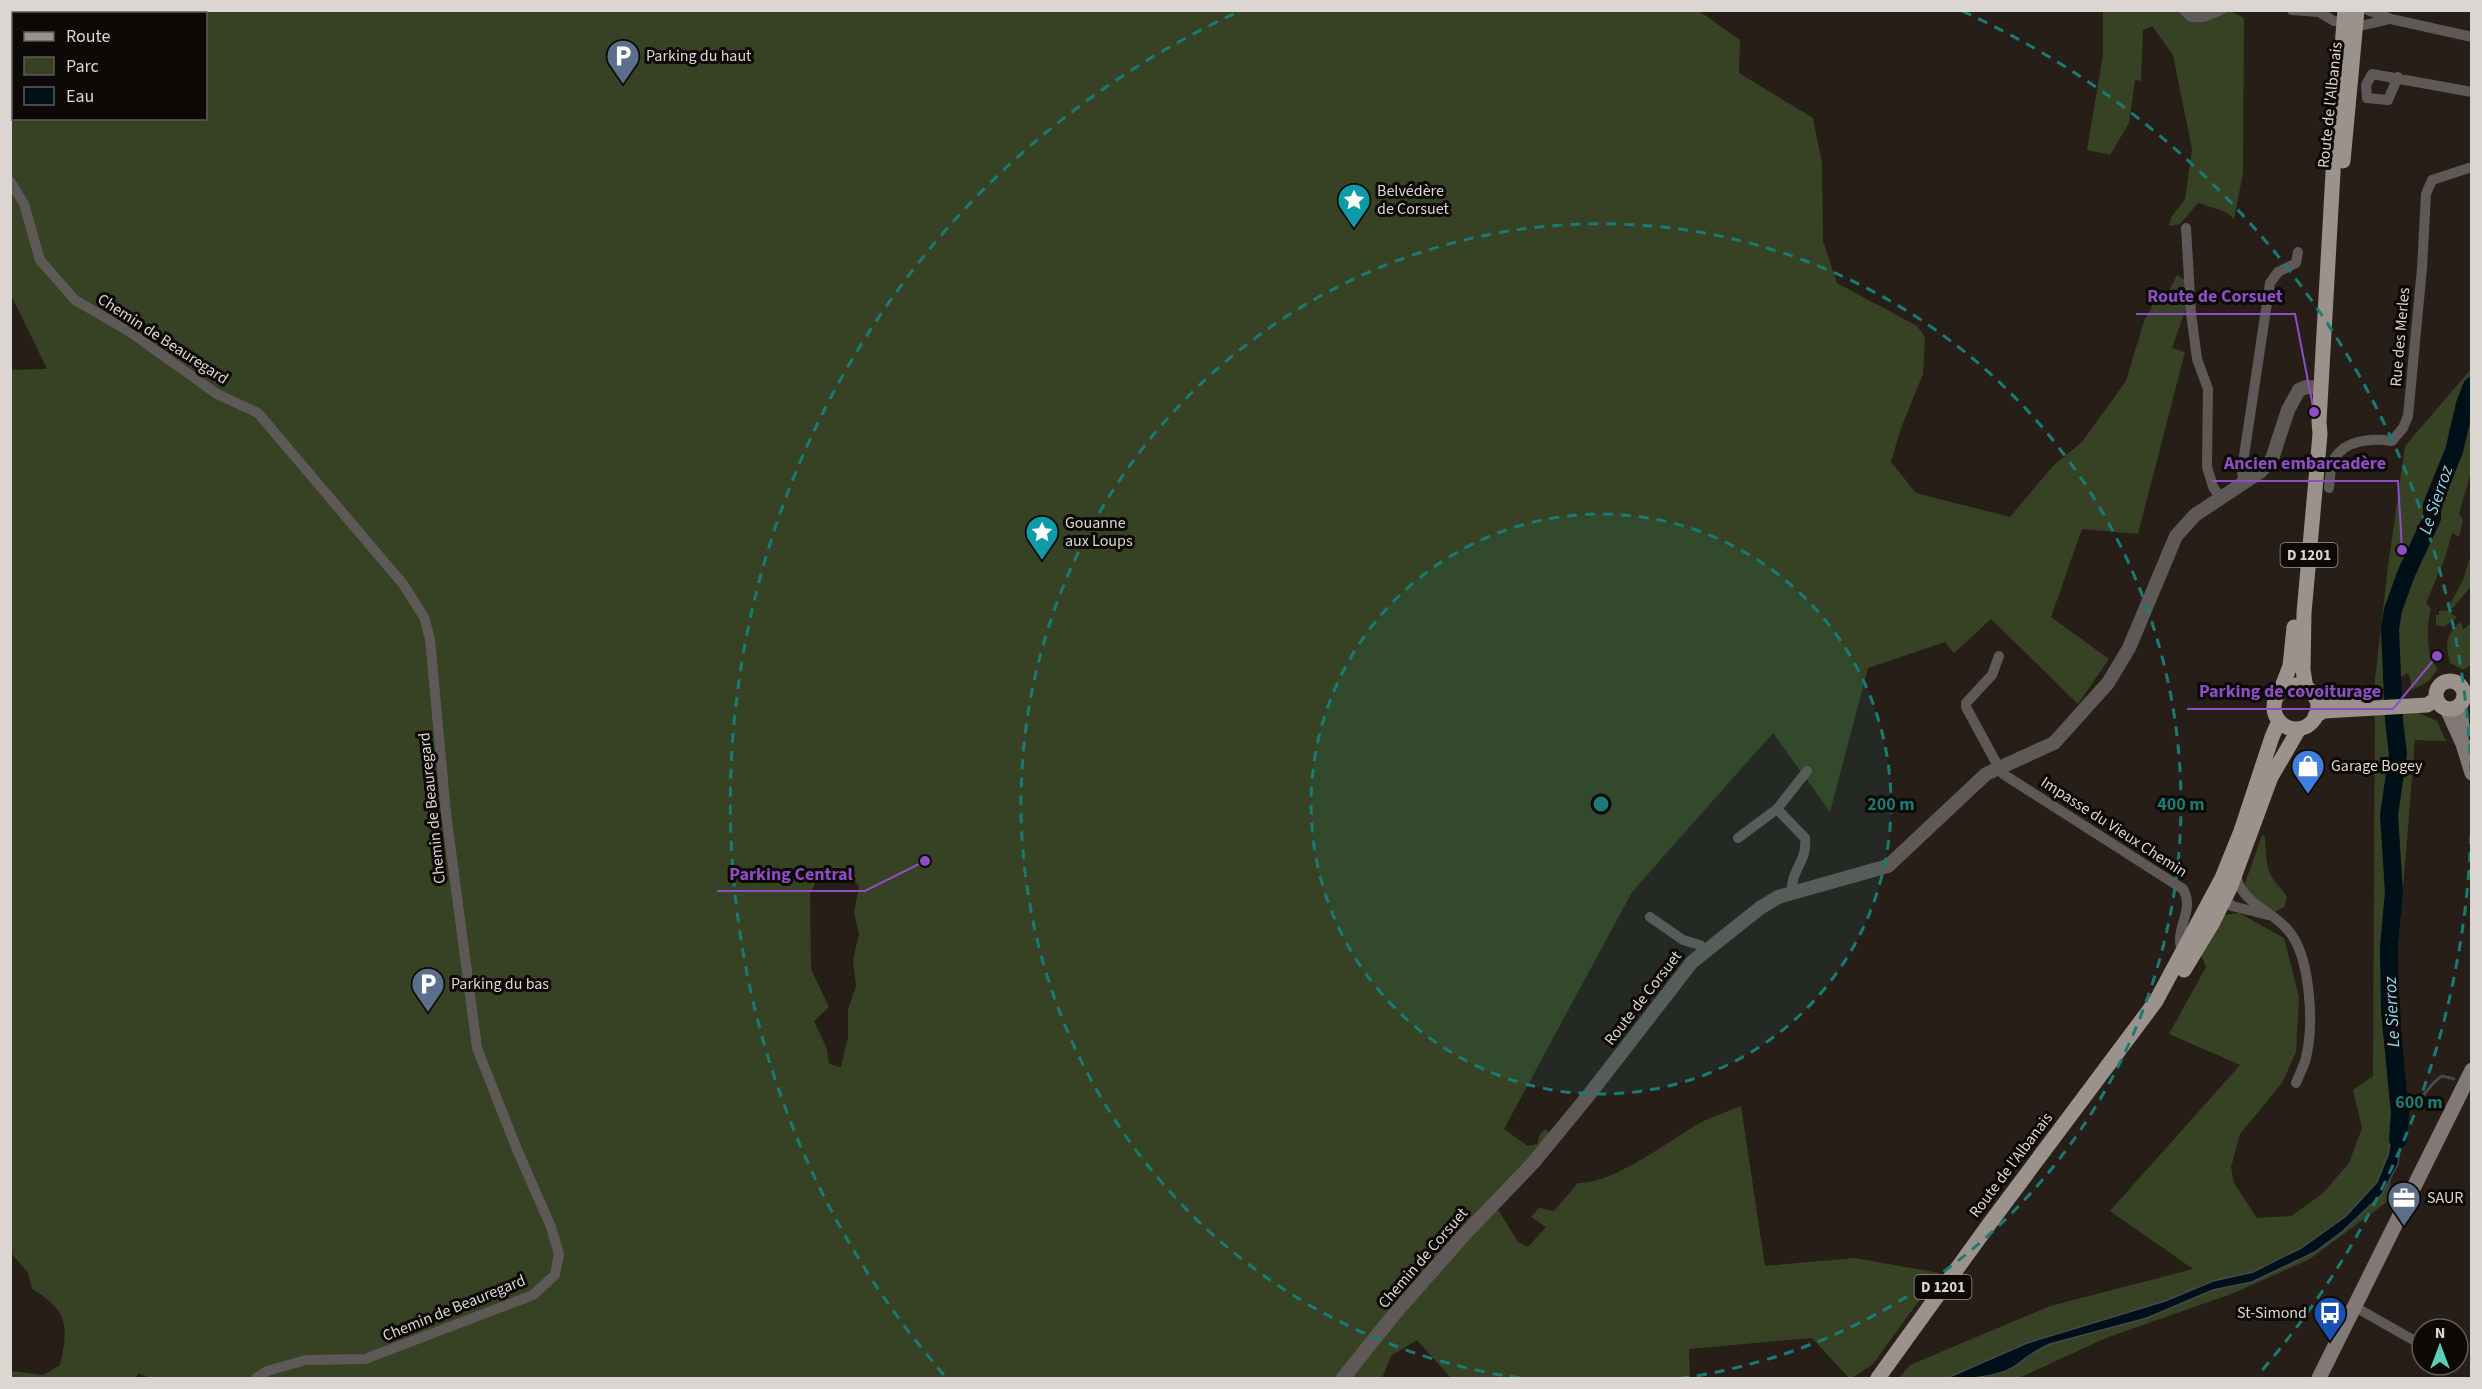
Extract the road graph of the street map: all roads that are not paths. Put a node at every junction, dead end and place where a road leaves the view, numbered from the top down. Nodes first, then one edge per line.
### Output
1 (2184, 10) edge
2 (2222, 10) edge
3 (2292, 10) edge
4 (2321, 11) edge
5 (2353, 15) edge
6 (2391, 19) junction
7 (2472, 37) edge
8 (2398, 77) dead end
9 (2472, 92) edge
10 (2472, 167) edge
11 (10, 181) edge
12 (2333, 201) junction
13 (2186, 228) dead end
14 (2298, 252) dead end
15 (2321, 387) junction
16 (2319, 422) junction
17 (2243, 484) junction
18 (2329, 488) dead end
19 (2221, 498) junction
20 (1999, 656) dead end
21 (2280, 692) junction
22 (2311, 693) junction
23 (2455, 693) edge
24 (2365, 704) junction
25 (2315, 716) junction
26 (2279, 721) junction
27 (2299, 729) junction
28 (1807, 771) dead end
29 (2001, 771) junction
30 (2472, 773) edge
31 (1777, 809) junction
32 (2241, 831) junction
33 (1738, 837) dead end
34 (2236, 873) junction
35 (1792, 892) junction
36 (2224, 901) junction
37 (1650, 917) dead end
38 (2274, 917) junction
39 (1705, 950) junction
40 (2183, 953) junction
41 (2156, 1001) junction
42 (2468, 1077) edge
43 (2296, 1083) dead end
44 (1533, 1163) joint
45 (2355, 1307) junction
46 (2410, 1338) edge
47 (1896, 1352) junction
48 (256, 1378) edge
49 (1343, 1378) edge
50 (1872, 1378) edge
51 (1878, 1378) edge
52 (2319, 1378) edge

1 - 2 street
3 - 4 street
4 - 5 street
5 - 6 street
5 - 6 street
5 - 12 main road, Route de l'Albanais / D 1201
5 - 12 main road, Route de l'Albanais / D 1201
6 - 7 street
8 - 9 street
10 - 18 street, Rue des Merles
11 - 48 street, Chemin de Beauregard
12 - 15 main road, Route de l'Albanais / D 1201
13 - 19 street
14 - 17 street
15 - 16 main road, Route de l'Albanais / D 1201
15 - 17 street, Route de Corsuet
16 - 21 main road, Route de l'Albanais / D 1201
16 - 22 main road, Route de l'Albanais / D 1201
17 - 19 street, Route de Corsuet
19 - 29 street, Route de Corsuet
20 - 29 street
21 - 22 main road
21 - 26 main road
22 - 24 main road
22 - 25 main road
23 - 24 main road
23 - 30 main road
24 - 25 main road
25 - 27 main road
26 - 27 main road
26 - 32 main road, Route de l'Albanais
27 - 34 main road, Route de l'Albanais
28 - 31 street
29 - 35 street, Route de Corsuet
29 - 40 street, Impasse du Vieux Chemin
31 - 33 street
31 - 35 street
32 - 36 street
32 - 40 main road, Route de l'Albanais
34 - 36 main road, Route de l'Albanais
34 - 38 street
35 - 39 street, Route de Corsuet
36 - 38 street
36 - 41 main road, Route de l'Albanais
37 - 39 street
38 - 43 street
39 - 44 street, Route de Corsuet
40 - 41 main road, Route de l'Albanais
41 - 47 main road, Route de l'Albanais / D 1201
42 - 45 main road
44 - 49 street, Chemin de Corsuet
45 - 46 street
45 - 52 main road
47 - 50 main road, D 1201
47 - 51 main road, D 1201

